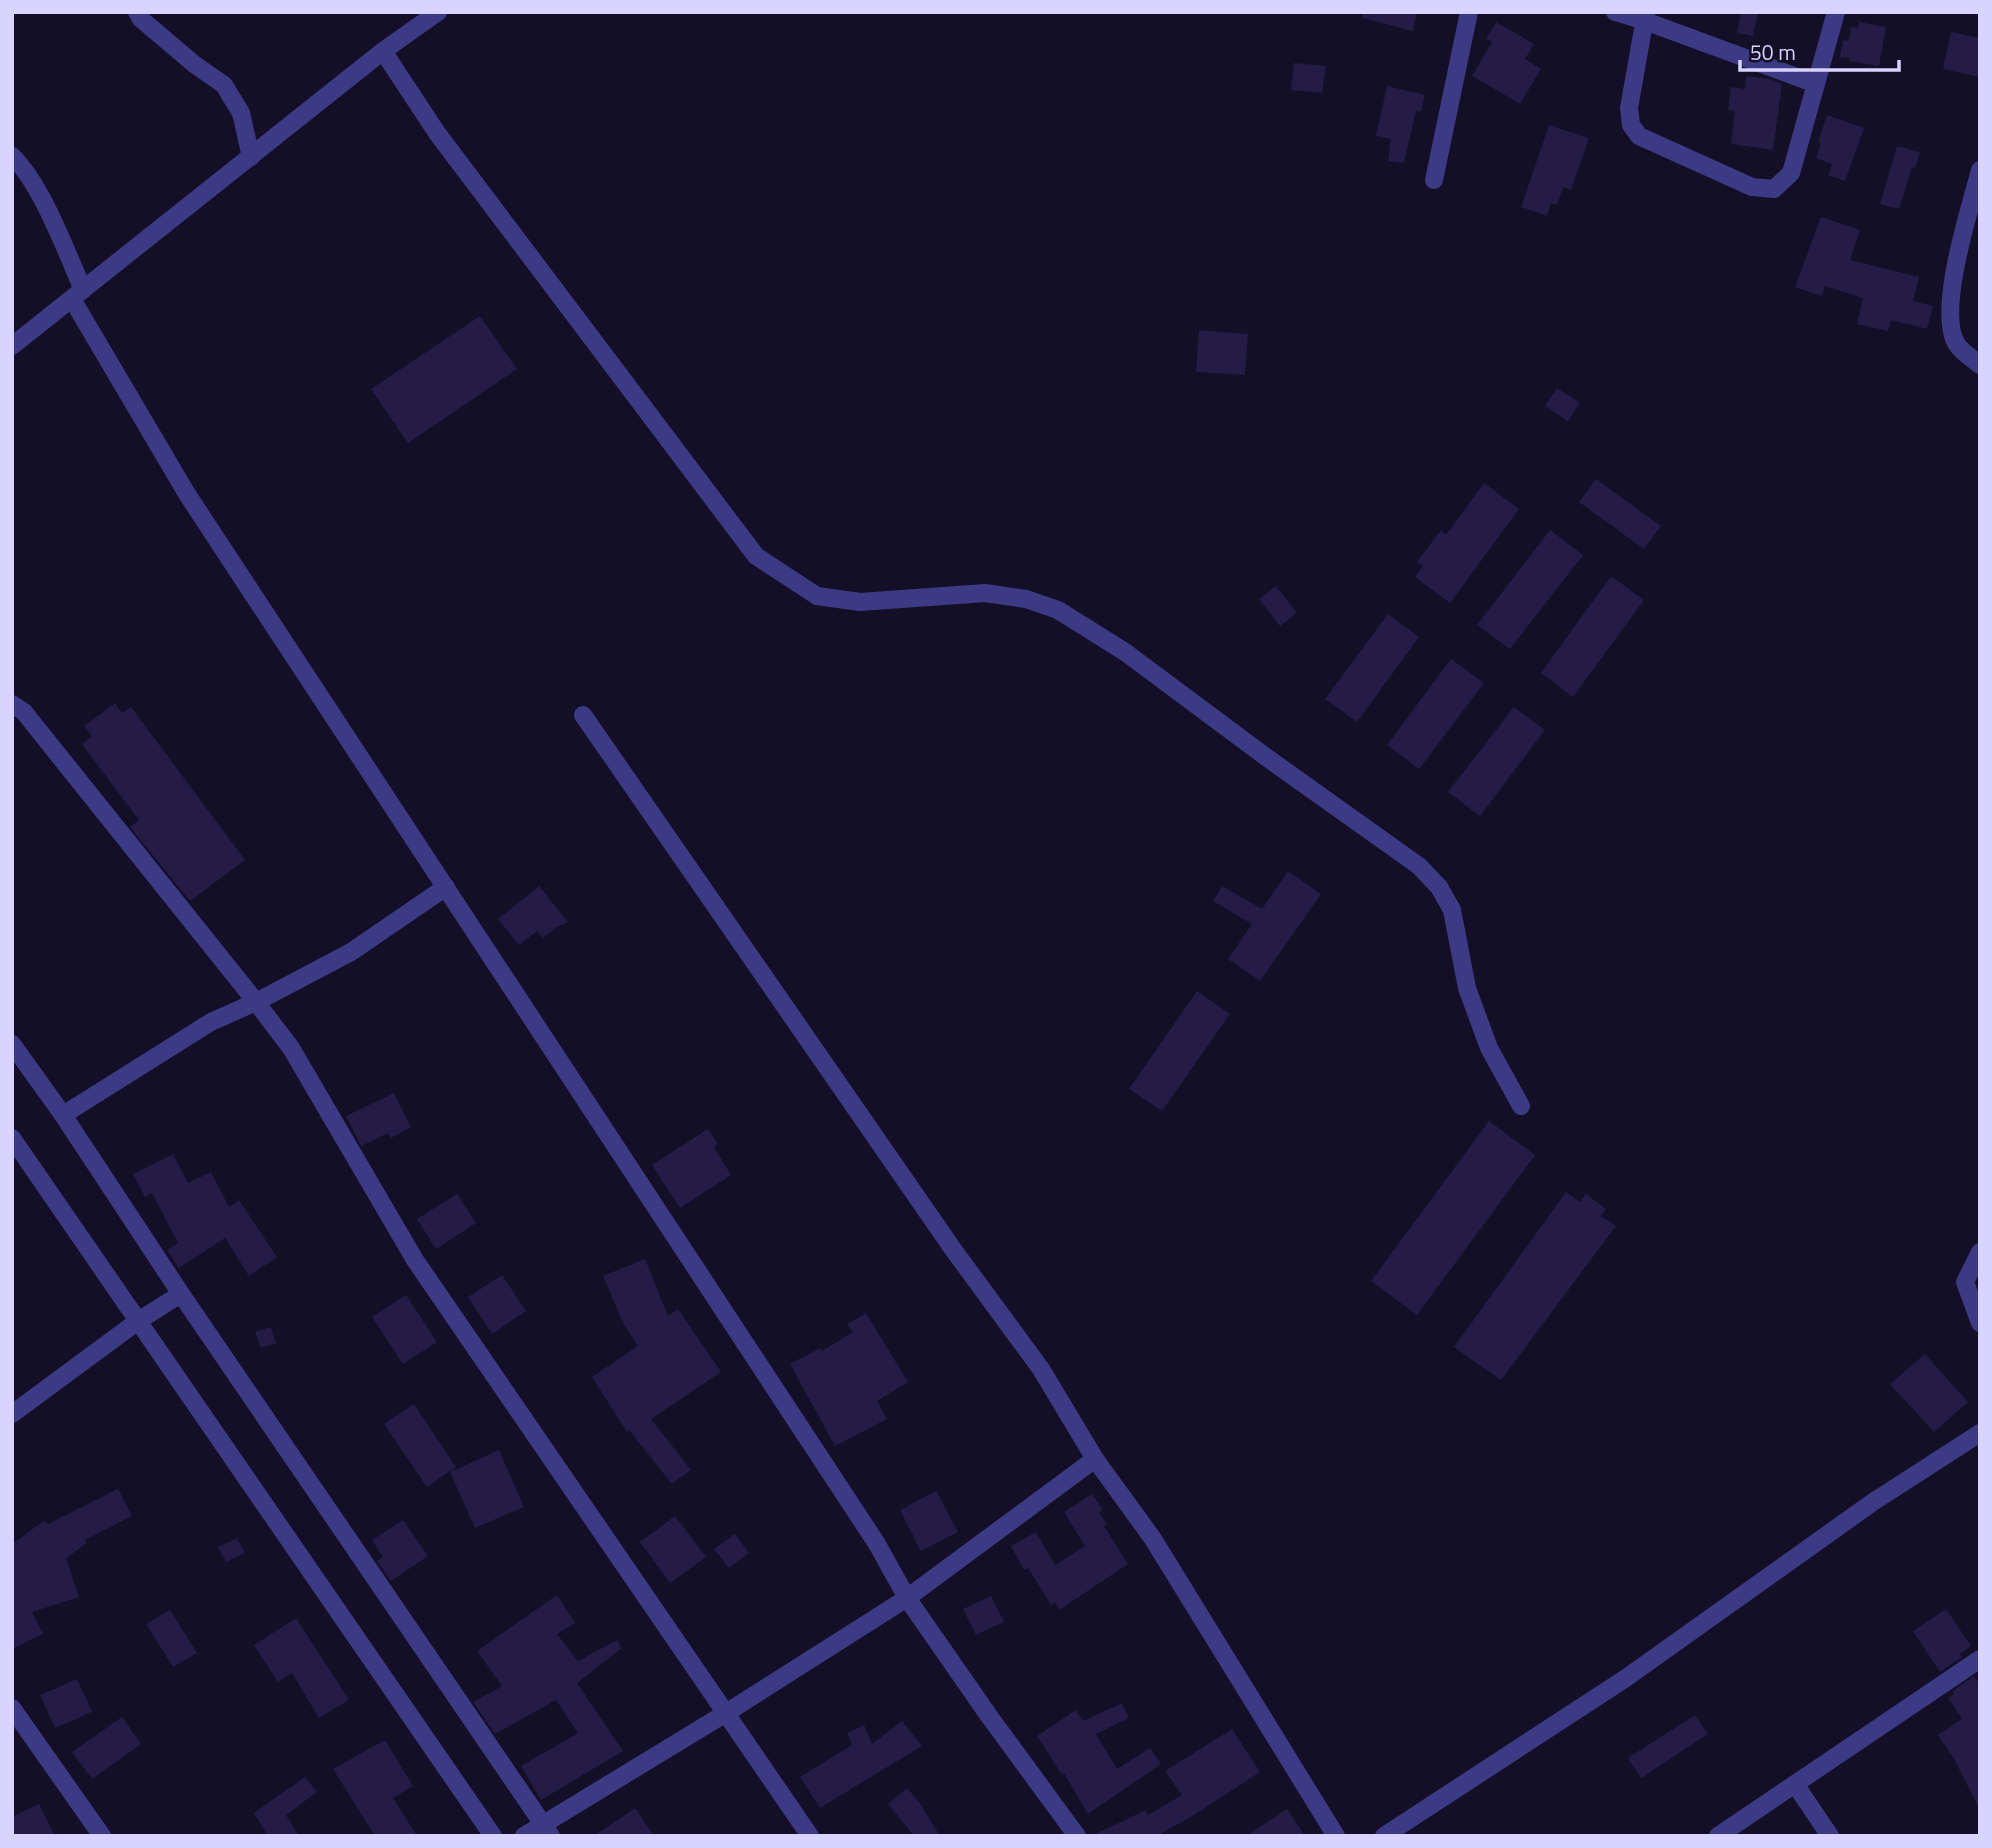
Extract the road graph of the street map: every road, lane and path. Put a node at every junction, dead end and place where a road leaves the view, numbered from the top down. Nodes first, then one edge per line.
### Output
1 (137, 12) edge
2 (438, 12) edge
3 (1469, 12) edge
4 (1615, 12) edge
5 (1836, 12) edge
6 (1646, 16) edge
7 (383, 51) junction
8 (1816, 84) junction
9 (12, 156) edge
10 (251, 157) junction
11 (1980, 170) edge
12 (1434, 180) dead end
13 (78, 294) junction
14 (12, 346) edge
15 (1980, 365) edge
16 (12, 704) edge
17 (583, 715) dead end
18 (446, 887) junction
19 (256, 1002) junction
20 (12, 1044) edge
21 (1521, 1106) dead end
22 (63, 1115) junction
23 (12, 1139) edge
24 (1980, 1252) edge
25 (181, 1294) junction
26 (138, 1321) junction
27 (1980, 1323) edge
28 (12, 1414) edge
29 (1980, 1433) edge
30 (1095, 1459) junction
31 (907, 1598) junction
32 (1980, 1659) edge
33 (12, 1708) edge
34 (726, 1713) junction
35 (1796, 1784) junction
36 (547, 1830) edge
37 (102, 1836) edge
38 (493, 1836) edge
39 (524, 1836) edge
40 (810, 1836) edge
41 (1077, 1836) edge
42 (1336, 1836) edge
43 (1384, 1836) edge
44 (1718, 1836) edge
45 (1830, 1836) edge

1 - 10 street
2 - 7 street
3 - 12 street
4 - 6 street
5 - 8 street
6 - 8 street
6 - 8 street
7 - 10 street
7 - 21 street
9 - 13 street
10 - 13 street
11 - 15 street
13 - 14 street
13 - 18 street
16 - 19 street
17 - 30 street
18 - 19 street
18 - 31 street
19 - 22 street
19 - 34 street
20 - 22 street
22 - 25 street
23 - 26 street
24 - 27 street
25 - 26 street
25 - 36 street
26 - 28 street
26 - 38 street
29 - 43 street
30 - 31 street
30 - 42 street
31 - 34 street
31 - 41 street
32 - 35 street
33 - 37 street
34 - 36 street
34 - 40 street
35 - 44 street
35 - 45 street
36 - 39 street

